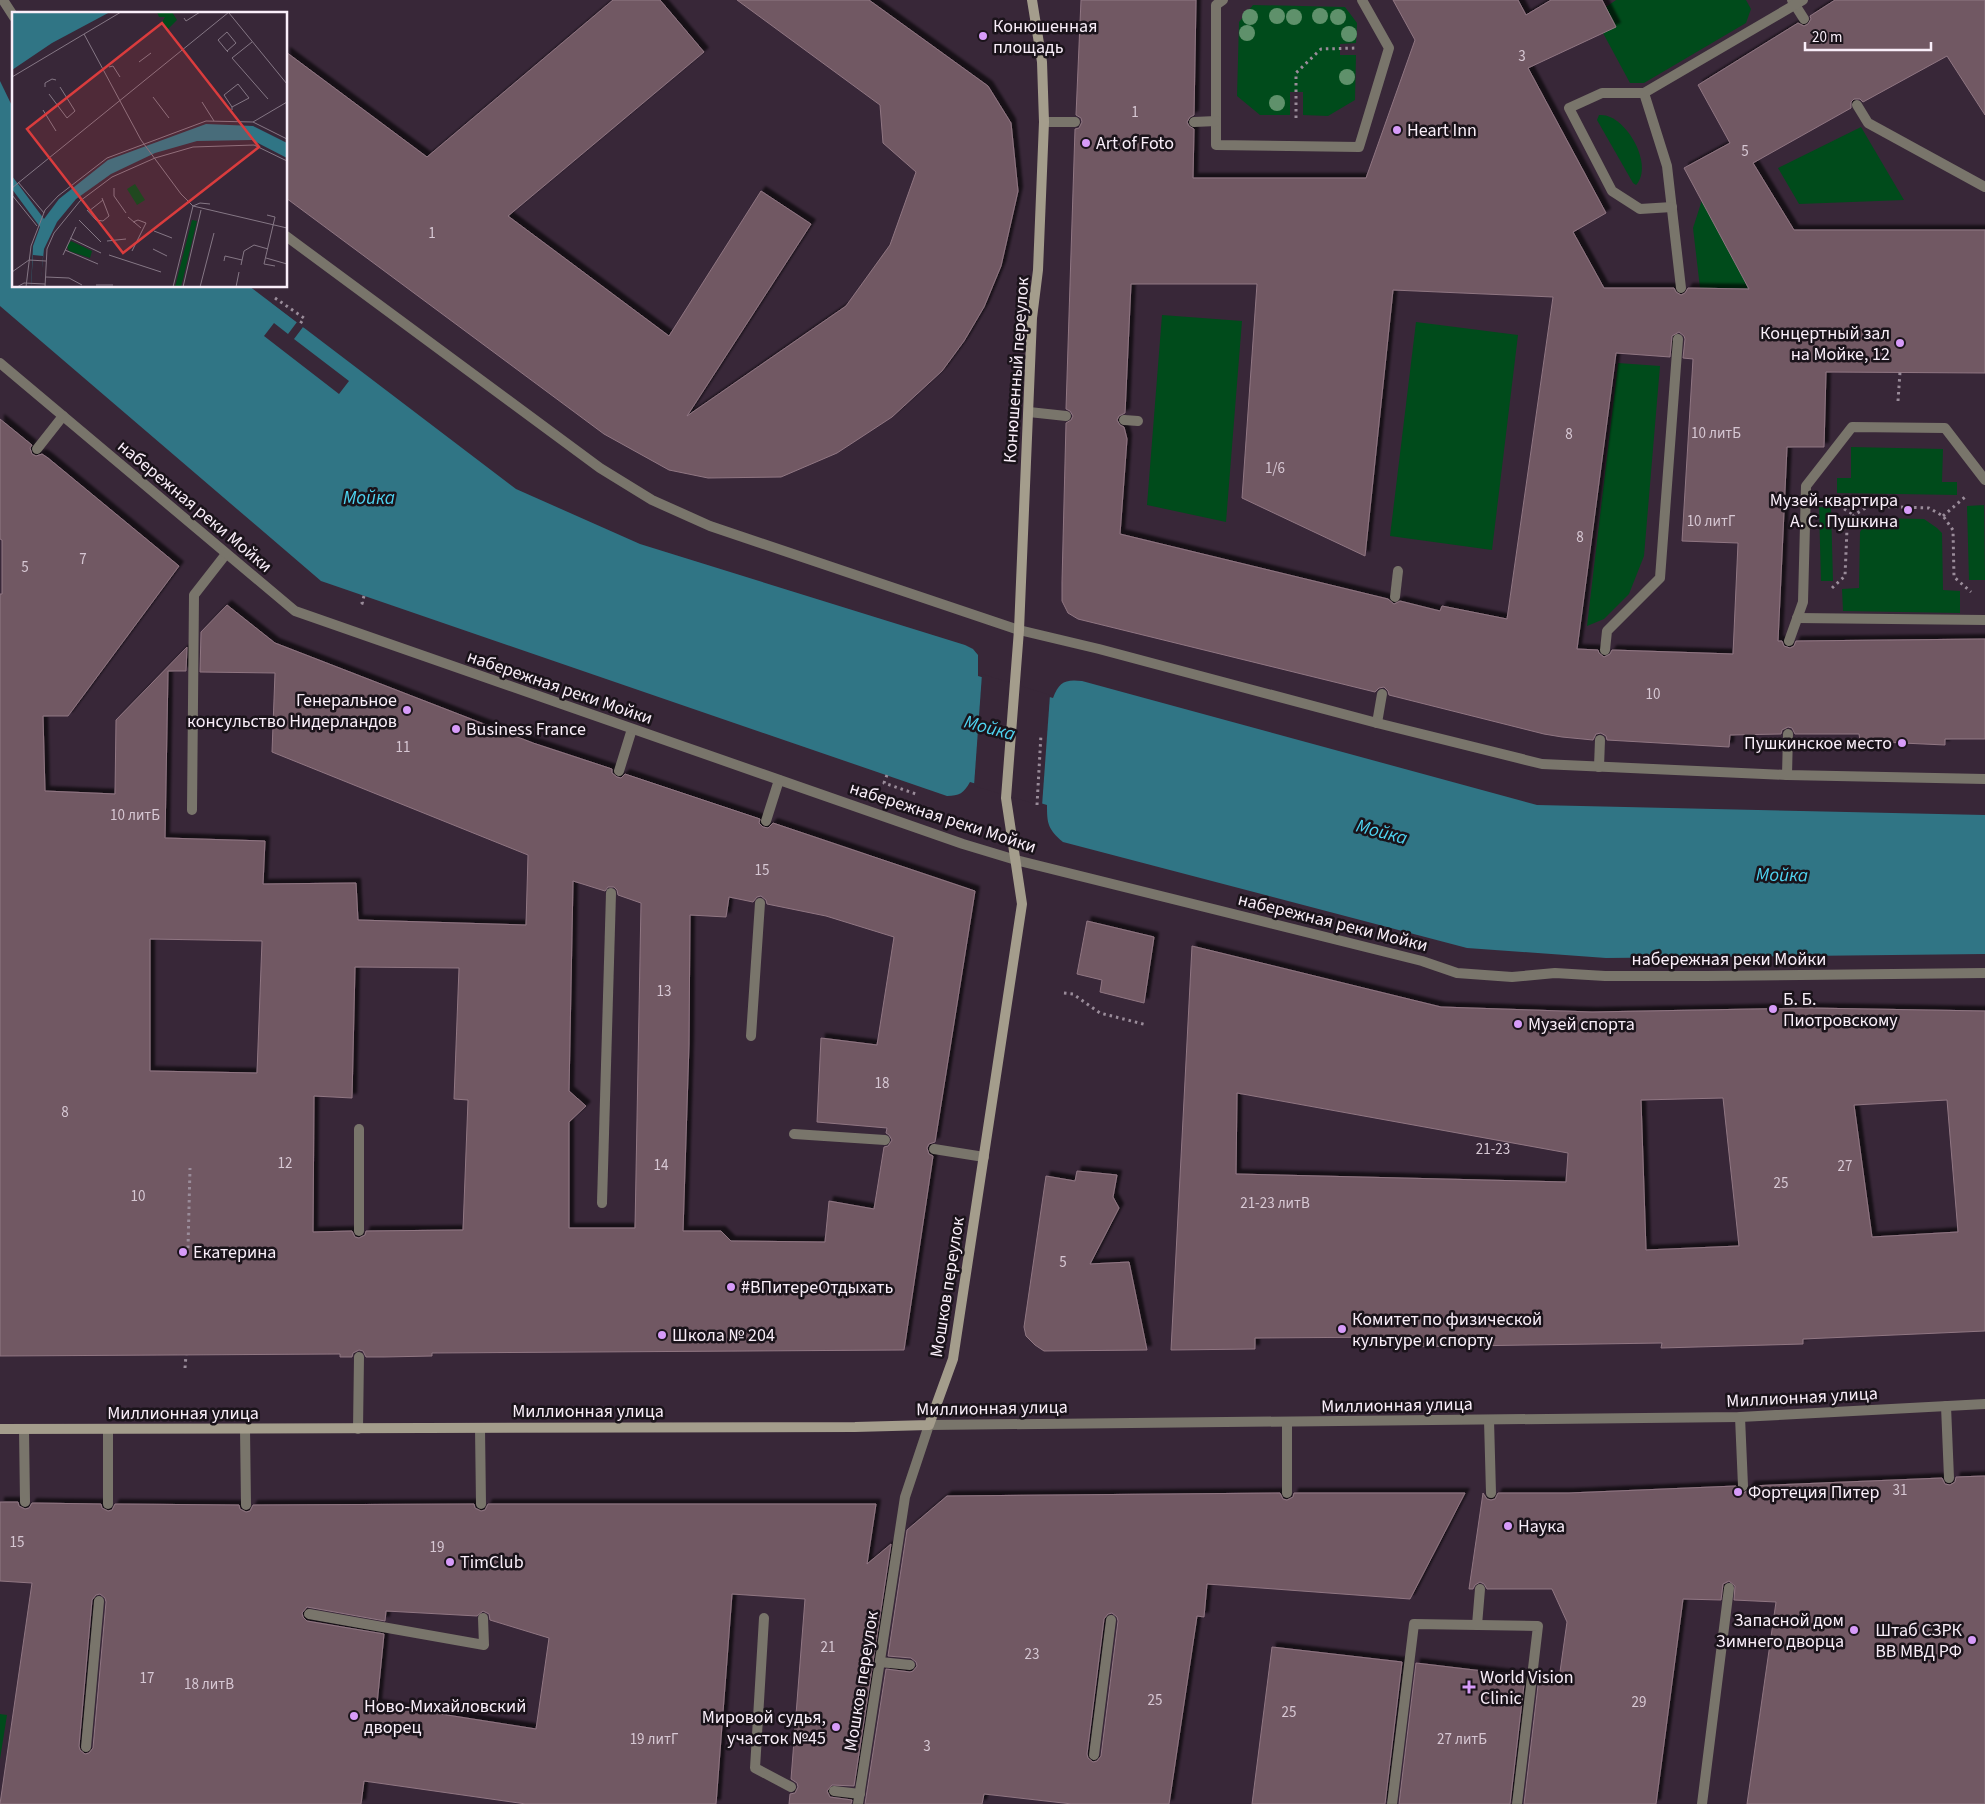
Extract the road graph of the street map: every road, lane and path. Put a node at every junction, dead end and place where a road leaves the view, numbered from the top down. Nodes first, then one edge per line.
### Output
1 (3, 0) edge
2 (1032, 0) edge
3 (1223, 0) edge
4 (1362, 0) edge
5 (1797, 2) edge
6 (12, 14) edge
7 (1804, 19) dead end
8 (1389, 48) junction
9 (1644, 93) junction
10 (1857, 105) dead end
11 (1216, 121) junction
12 (1044, 122) junction
13 (1075, 122) dead end
14 (1194, 122) dead end
15 (1295, 146) junction
16 (1985, 186) edge
17 (1672, 207) junction
18 (288, 237) edge
19 (1681, 288) dead end
20 (275, 298) dead end
21 (300, 324) dead end
22 (1678, 339) dead end
23 (0, 363) edge
24 (1028, 412) junction
25 (63, 416) junction
26 (1066, 416) dead end
27 (1124, 420) dead end
28 (1138, 421) dead end
29 (36, 449) dead end
30 (1985, 480) edge
31 (226, 554) junction
32 (1398, 572) dead end
33 (1973, 593) dead end
34 (364, 596) dead end
35 (1395, 596) dead end
36 (370, 606) dead end
37 (1797, 618) junction
38 (1985, 620) edge
39 (1019, 630) junction
40 (1789, 641) dead end
41 (1605, 650) dead end
42 (1382, 694) dead end
43 (1377, 723) junction
44 (1042, 728) dead end
45 (632, 729) junction
46 (1788, 734) dead end
47 (1600, 740) dead end
48 (1599, 767) junction
49 (619, 771) dead end
50 (887, 775) dead end
51 (1787, 775) junction
52 (1985, 779) edge
53 (779, 780) junction
54 (916, 794) dead end
55 (1006, 798) joint
56 (1037, 808) dead end
57 (192, 810) dead end
58 (766, 821) dead end
59 (1016, 860) junction
60 (611, 893) dead end
61 (760, 903) dead end
62 (1985, 974) edge
63 (1064, 993) dead end
64 (1147, 1025) dead end
65 (751, 1036) dead end
66 (360, 1128) dead end
67 (794, 1134) dead end
68 (885, 1140) dead end
69 (934, 1149) dead end
70 (984, 1157) junction
71 (190, 1168) dead end
72 (602, 1203) dead end
73 (359, 1230) dead end
74 (188, 1248) dead end
75 (186, 1355) dead end
76 (359, 1356) dead end
77 (185, 1368) dead end
78 (1985, 1404) edge
79 (1946, 1406) junction
80 (1740, 1417) junction
81 (1489, 1420) junction
82 (1287, 1422) junction
83 (930, 1425) junction
84 (480, 1428) junction
85 (0, 1429) edge
86 (24, 1429) junction
87 (108, 1429) junction
88 (245, 1429) junction
89 (358, 1429) junction
90 (1949, 1478) dead end
91 (1743, 1486) dead end
92 (1287, 1493) dead end
93 (1491, 1493) dead end
94 (25, 1502) dead end
95 (108, 1504) dead end
96 (481, 1504) dead end
97 (246, 1505) dead end
98 (1729, 1588) dead end
99 (1480, 1589) dead end
100 (99, 1601) dead end
101 (309, 1614) dead end
102 (483, 1618) dead end
103 (764, 1618) dead end
104 (1111, 1620) dead end
105 (1477, 1625) junction
106 (880, 1662) junction
107 (910, 1666) dead end
108 (86, 1747) dead end
109 (1094, 1754) dead end
110 (791, 1787) dead end
111 (834, 1791) dead end
112 (859, 1799) edge
113 (1392, 1804) edge
114 (1517, 1804) edge
115 (1702, 1804) edge

1 - 6 street
2 - 12 street, Конюшенный переулок
3 - 11 street
4 - 8 street
5 - 7 street
5 - 9 street
8 - 15 street
8 - 15 path
9 - 17 street
9 - 17 street
10 - 16 street
11 - 14 street
11 - 15 street
12 - 13 street
12 - 24 street, Конюшенный переулок
17 - 19 street
18 - 39 street
20 - 21 path
22 - 41 street
23 - 25 street, набережная реки Мойки
24 - 26 street
24 - 39 street, Конюшенный переулок
25 - 29 street
25 - 31 street, набережная реки Мойки
27 - 28 street
30 - 37 street
31 - 45 street, набережная реки Мойки
31 - 57 street
32 - 35 street
33 - 37 path
34 - 36 path
37 - 38 street
37 - 40 street
39 - 43 street
39 - 55 street, Конюшенный переулок
42 - 43 street
43 - 48 street
44 - 56 path
45 - 49 street
45 - 53 street, набережная реки Мойки
46 - 51 street
47 - 48 street
48 - 51 street
50 - 54 path
51 - 52 street
53 - 58 street
53 - 59 street, набережная реки Мойки
55 - 59 street, Мошков переулок
59 - 62 street, набережная реки Мойки
59 - 70 street, Мошков переулок
60 - 72 street
61 - 65 street
63 - 64 path
66 - 73 street
67 - 68 street
69 - 70 street
70 - 83 street, Мошков переулок
71 - 74 path
75 - 77 path
76 - 89 street
78 - 79 street, Миллионная улица
79 - 80 street, Миллионная улица
79 - 90 street
80 - 81 street, Миллионная улица
80 - 91 street
81 - 82 street, Миллионная улица
81 - 93 street
82 - 83 street, Миллионная улица
82 - 92 street
83 - 84 street, Миллионная улица
83 - 106 street, Мошков переулок
84 - 89 street, Миллионная улица
84 - 96 street
85 - 86 street, Миллионная улица
86 - 87 street, Миллионная улица
86 - 94 street
87 - 88 street, Миллионная улица
87 - 95 street
88 - 89 street, Миллионная улица
88 - 97 street
98 - 115 street
99 - 105 street
100 - 108 street
101 - 102 street
103 - 110 street
104 - 109 street
105 - 113 street
105 - 114 street
106 - 107 street
106 - 112 street, Мошков переулок
111 - 112 street

